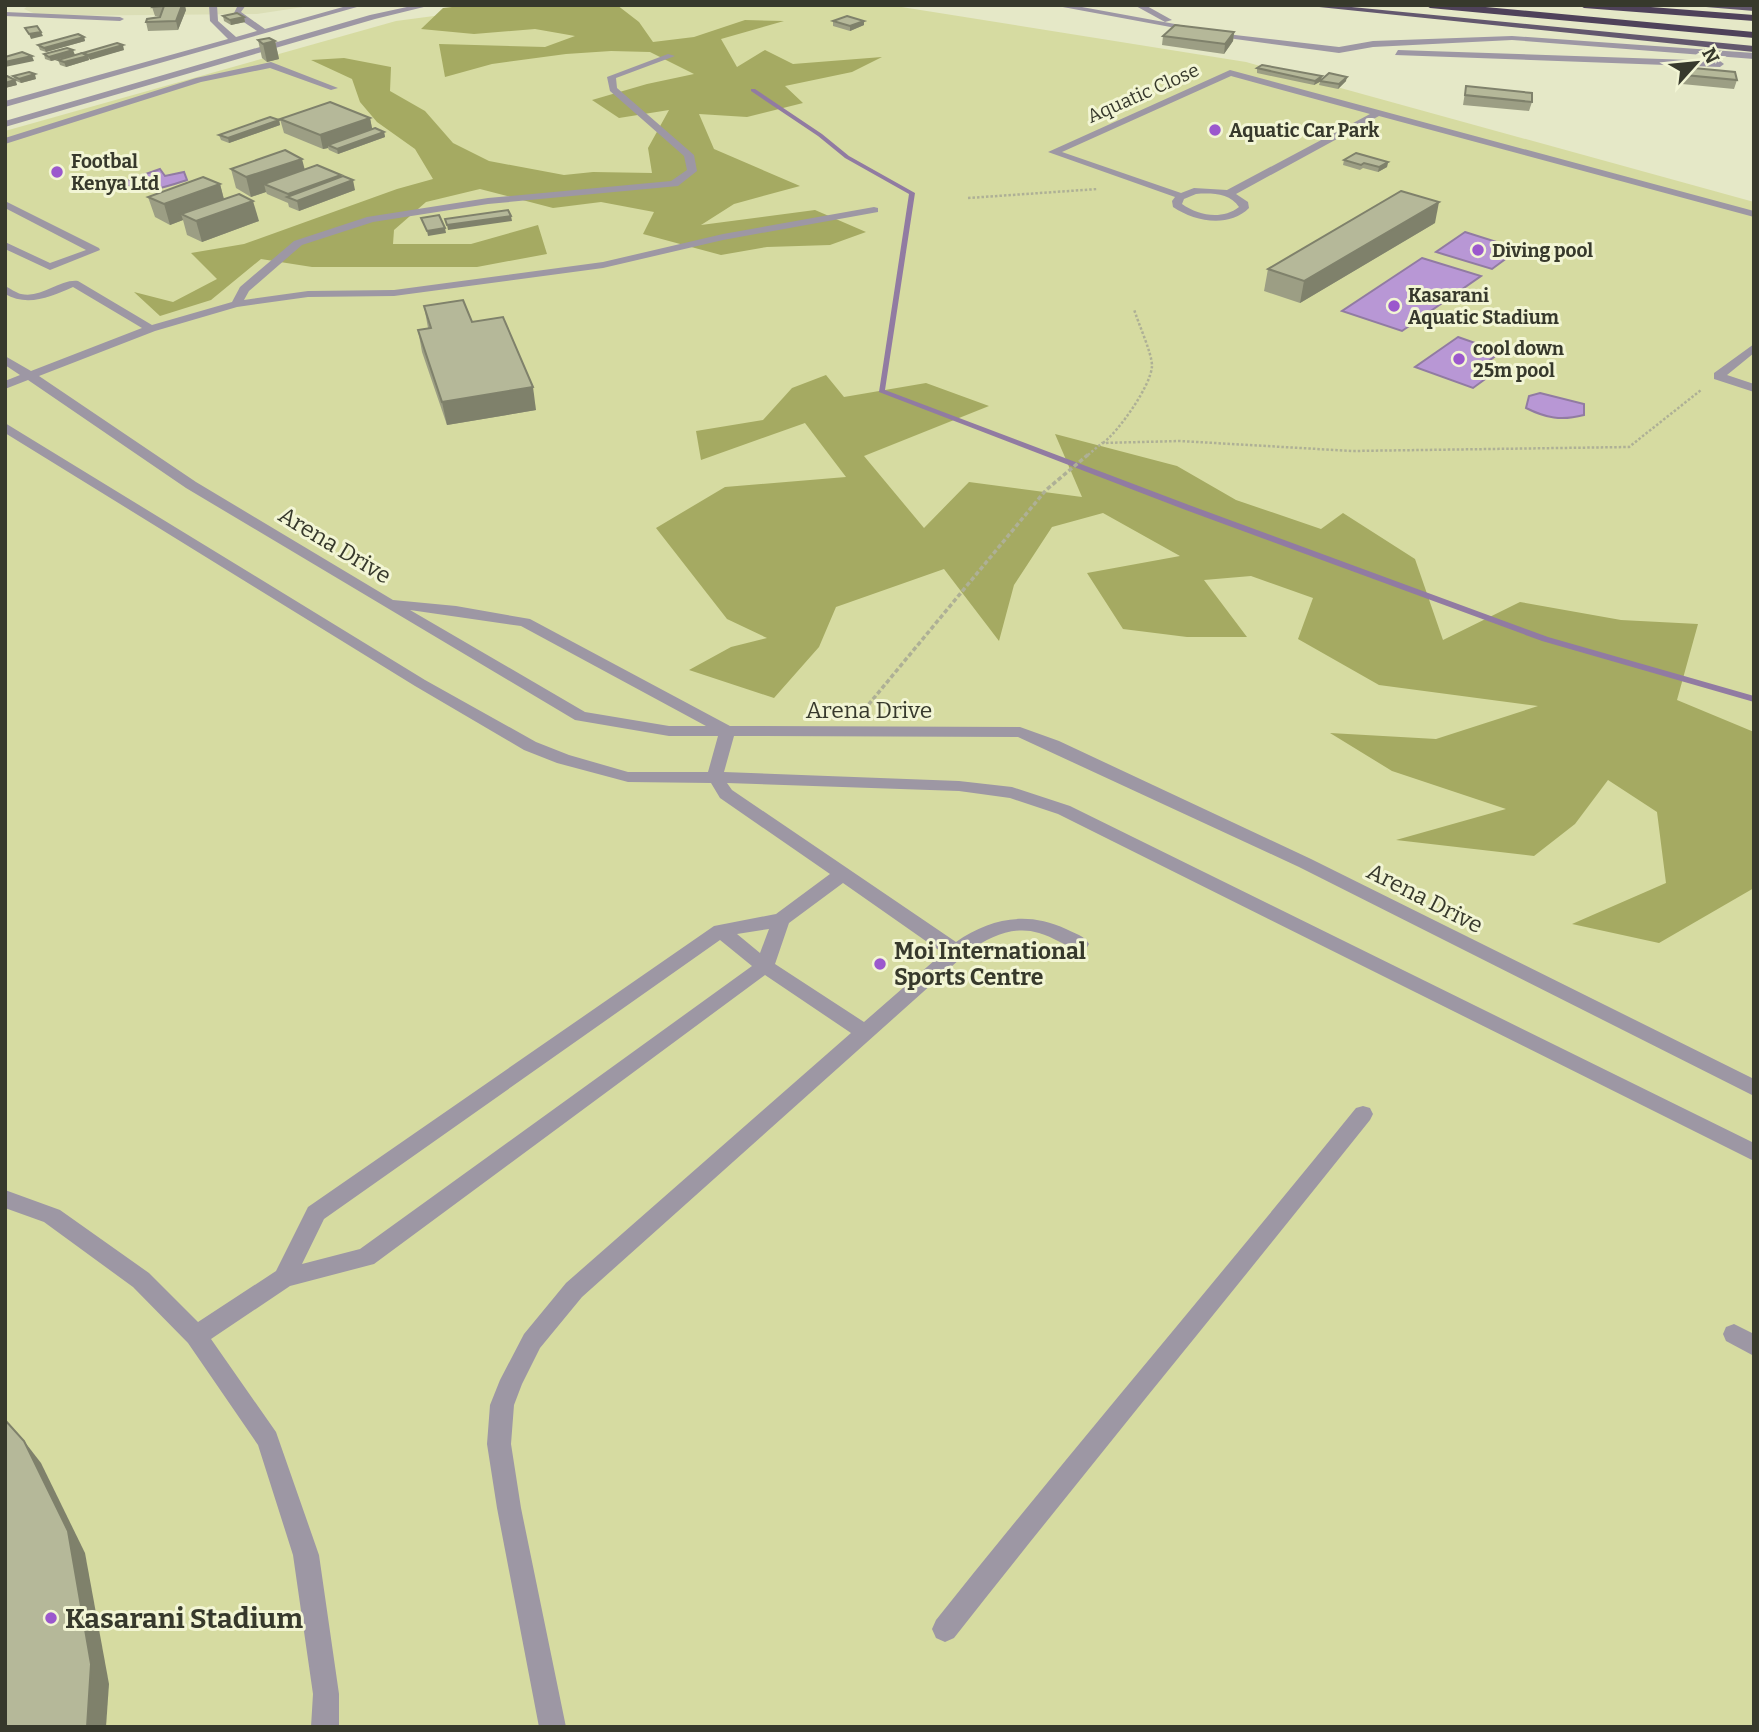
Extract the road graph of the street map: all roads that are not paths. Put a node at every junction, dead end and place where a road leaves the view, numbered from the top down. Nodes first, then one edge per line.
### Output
1 (11, 5) edge
2 (213, 5) edge
3 (242, 5) edge
4 (360, 5) edge
5 (428, 5) edge
6 (1056, 5) edge
7 (1138, 5) edge
8 (1304, 5) edge
9 (1430, 5) edge
10 (1584, 5) edge
11 (1706, 5) edge
12 (5, 9) edge
13 (1754, 9) edge
14 (5, 14) edge
15 (1754, 18) edge
16 (121, 19) dead end
17 (301, 21) junction
18 (1184, 28) junction
19 (262, 31) junction
20 (322, 32) junction
21 (1754, 35) edge
22 (233, 39) junction
23 (1754, 49) edge
24 (1339, 50) junction
25 (671, 56) dead end
26 (1754, 58) edge
27 (334, 88) dead end
28 (5, 104) edge
29 (1378, 113) junction
30 (5, 124) edge
31 (5, 141) edge
32 (1228, 194) junction
33 (1181, 196) junction
34 (5, 204) edge
35 (874, 210) dead end
36 (1754, 214) edge
37 (5, 245) edge
38 (50, 267) junction
39 (74, 283) junction
40 (5, 289) edge
41 (236, 304) junction
42 (151, 329) junction
43 (1754, 347) edge
44 (5, 359) edge
45 (1740, 359) junction
46 (1754, 363) edge
47 (32, 376) junction
48 (5, 385) edge
49 (1754, 388) edge
50 (5, 426) edge
51 (387, 603) junction
52 (727, 731) junction
53 (715, 778) junction
54 (841, 875) junction
55 (780, 920) junction
56 (720, 931) junction
57 (1080, 944) dead end
58 (956, 952) junction
59 (765, 966) junction
60 (864, 1033) junction
61 (1754, 1088) edge
62 (1363, 1114) dead end
63 (1754, 1153) edge
64 (5, 1199) edge
65 (284, 1278) junction
66 (196, 1336) junction
67 (945, 1629) dead end
68 (325, 1727) edge
69 (553, 1727) edge

1 - 12 street
2 - 22 street
3 - 19 street
4 - 17 street
5 - 20 street
6 - 18 street
7 - 18 street
8 - 23 main road
9 - 21 highway
10 - 15 highway
11 - 13 main road
14 - 16 street
17 - 19 street
17 - 20 street
18 - 24 street
19 - 22 street
20 - 30 street
22 - 28 street
24 - 26 street
24 - 26 street
25 - 41 street
27 - 31 street
29 - 32 street, Aquatic Close
29 - 33 street, Aquatic Close
29 - 36 street, Aquatic Close
32 - 33 street, Aquatic Close
32 - 33 street, Aquatic Close
34 - 38 street
35 - 41 street
37 - 38 street
38 - 39 street
39 - 40 street
39 - 42 street
41 - 42 street
42 - 47 street
43 - 45 street
44 - 47 street, Arena Drive
45 - 46 street
45 - 49 street
47 - 48 street
47 - 51 street, Arena Drive
50 - 53 street
51 - 52 street
51 - 52 street, Arena Drive
52 - 53 street
52 - 61 street, Arena Drive
53 - 54 street
53 - 63 street
54 - 55 street
54 - 58 street
55 - 56 street
55 - 59 street
56 - 59 street
56 - 65 street
57 - 58 street
58 - 60 street
59 - 60 street
59 - 65 street
60 - 69 street
62 - 67 street
64 - 66 street
65 - 66 street
66 - 68 street

